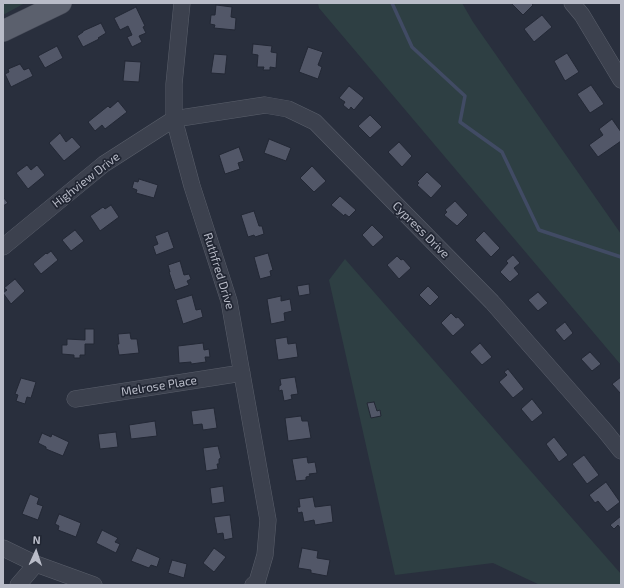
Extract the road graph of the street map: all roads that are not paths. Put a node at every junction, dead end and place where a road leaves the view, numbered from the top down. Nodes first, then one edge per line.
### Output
1 (60, 3) edge
2 (182, 3) edge
3 (572, 3) edge
4 (3, 32) edge
5 (621, 80) edge
6 (174, 119) junction
7 (3, 247) edge
8 (242, 373) junction
9 (75, 399) dead end
10 (621, 451) edge
11 (3, 548) edge
12 (36, 564) junction
13 (257, 584) edge
14 (18, 585) edge
15 (94, 585) edge

1 - 4 main road
2 - 6 street, Ruthfred Drive
3 - 5 street
6 - 7 street, Highview Drive
6 - 8 street, Ruthfred Drive
6 - 10 street, Cypress Drive
8 - 9 street, Melrose Place
8 - 13 street, Ruthfred Drive
11 - 12 street
12 - 14 street
12 - 15 street

